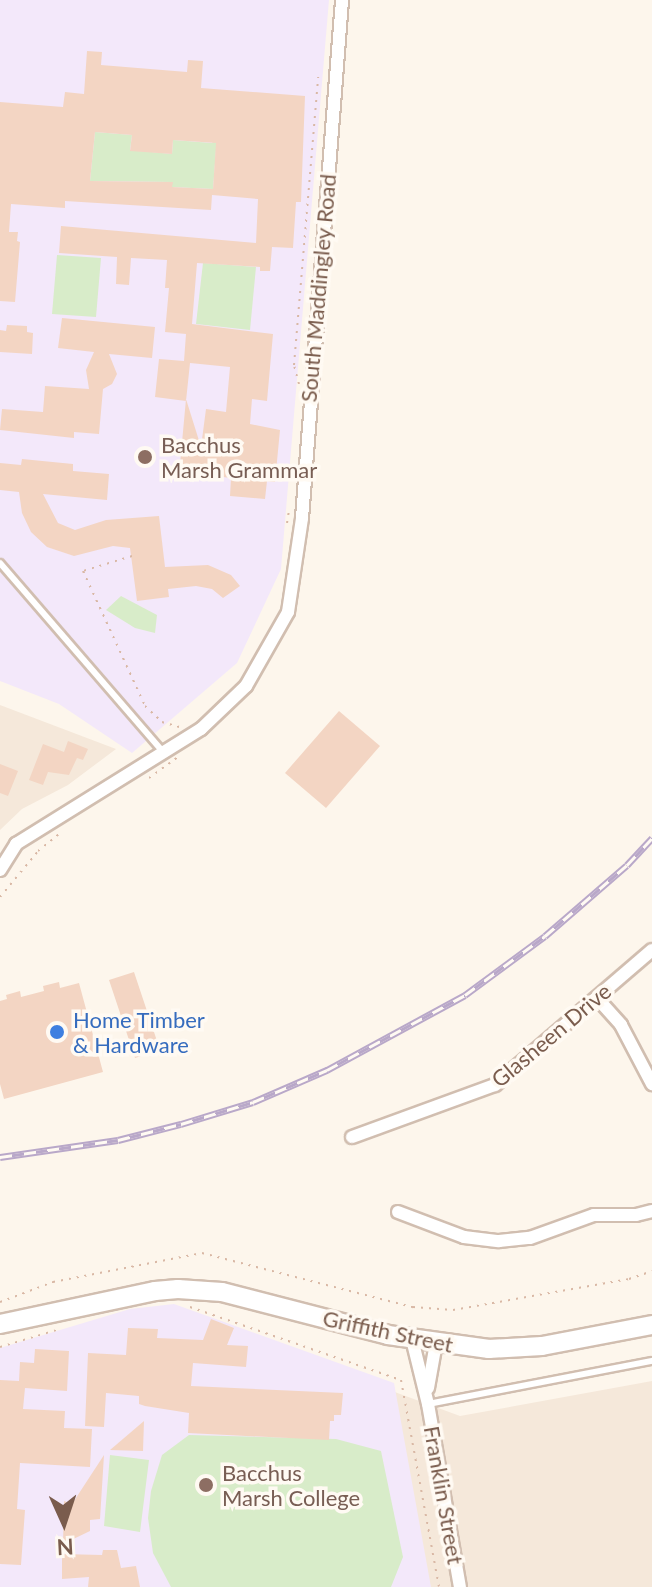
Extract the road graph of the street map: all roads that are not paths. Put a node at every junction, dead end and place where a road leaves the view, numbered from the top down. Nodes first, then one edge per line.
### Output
1 (342, 0) edge
2 (0, 563) edge
3 (163, 747) junction
4 (1, 868) edge
5 (652, 950) edge
6 (597, 998) junction
7 (652, 1084) edge
8 (352, 1137) dead end
9 (652, 1211) edge
10 (398, 1212) dead end
11 (126, 1297) junction
12 (0, 1324) edge
13 (652, 1325) edge
14 (0, 1332) edge
15 (412, 1339) junction
16 (436, 1343) junction
17 (652, 1361) edge
18 (428, 1404) junction
19 (460, 1587) edge

1 - 3 street, South Maddingley Road
2 - 3 lane
3 - 4 street, South Maddingley Road
5 - 6 street, Glasheen Drive
6 - 7 street
6 - 8 street, Glasheen Drive
9 - 10 street
11 - 12 street, Griffith Street
11 - 14 street, Griffith Street
11 - 15 street, Griffith Street
13 - 16 street, Griffith Street
15 - 16 street, Griffith Street
15 - 18 street, Franklin Street
16 - 18 street, Franklin Street
17 - 18 lane
18 - 19 street, Franklin Street

